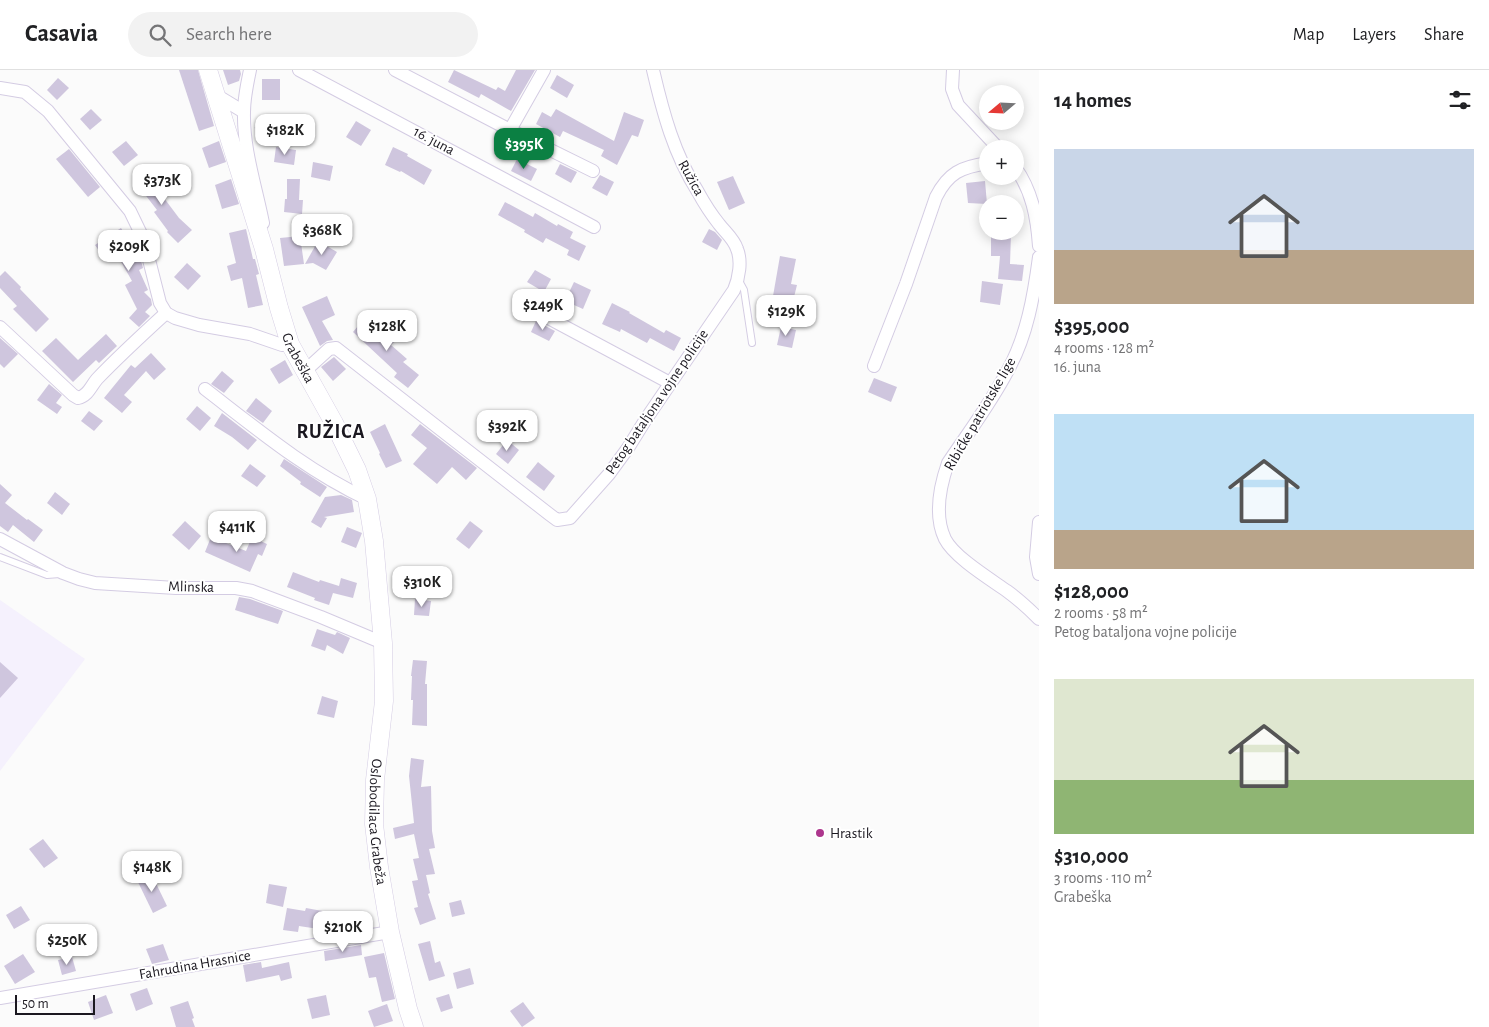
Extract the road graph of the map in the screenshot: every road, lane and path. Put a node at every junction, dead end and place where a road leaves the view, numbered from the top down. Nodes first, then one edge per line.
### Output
1 (208, 70) edge
2 (250, 70) edge
3 (299, 70) edge
4 (395, 70) edge
5 (544, 70) edge
6 (653, 70) edge
7 (953, 70) edge
8 (0, 88) edge
9 (216, 95) junction
10 (244, 112) junction
11 (510, 130) junction
12 (991, 140) edge
13 (979, 164) edge
14 (593, 171) dead end
15 (1024, 180) edge
16 (594, 227) dead end
17 (1039, 246) edge
18 (264, 249) junction
19 (1039, 256) edge
20 (738, 280) junction
21 (528, 307) dead end
22 (166, 313) junction
23 (0, 327) edge
24 (752, 343) dead end
25 (290, 344) junction
26 (874, 366) dead end
27 (306, 370) junction
28 (670, 383) junction
29 (205, 389) dead end
30 (367, 498) junction
31 (1039, 522) edge
32 (0, 539) edge
33 (0, 556) edge
34 (63, 573) junction
35 (1039, 574) edge
36 (1039, 619) edge
37 (383, 643) junction
38 (390, 932) junction
39 (0, 998) edge
40 (414, 1027) edge

1 - 9 street, Grabeška
2 - 10 street
3 - 16 street, 16. juna
4 - 11 street
5 - 11 street
6 - 20 street, Ružica
7 - 12 street
8 - 22 street
9 - 10 street
9 - 18 street, Grabeška
10 - 18 street
11 - 14 street
13 - 26 street
15 - 17 street
18 - 25 street, Grabeška
19 - 36 street, Ribićke patriotske lige
20 - 24 lane
20 - 28 street, Petog bataljona vojne policije
21 - 28 street
22 - 23 street
22 - 25 street
25 - 27 street, Grabeška
27 - 28 street, Petog bataljona vojne policije
27 - 30 street, Grabeška
29 - 30 street
30 - 37 street, Grabeška
31 - 35 street
32 - 34 street, Mlinska
33 - 34 lane
34 - 37 street, Mlinska
37 - 38 street, Oslobodilaca Grabeža
38 - 39 street, Fahrudina Hrasnice
38 - 40 street, Oslobodilaca Grabeža

